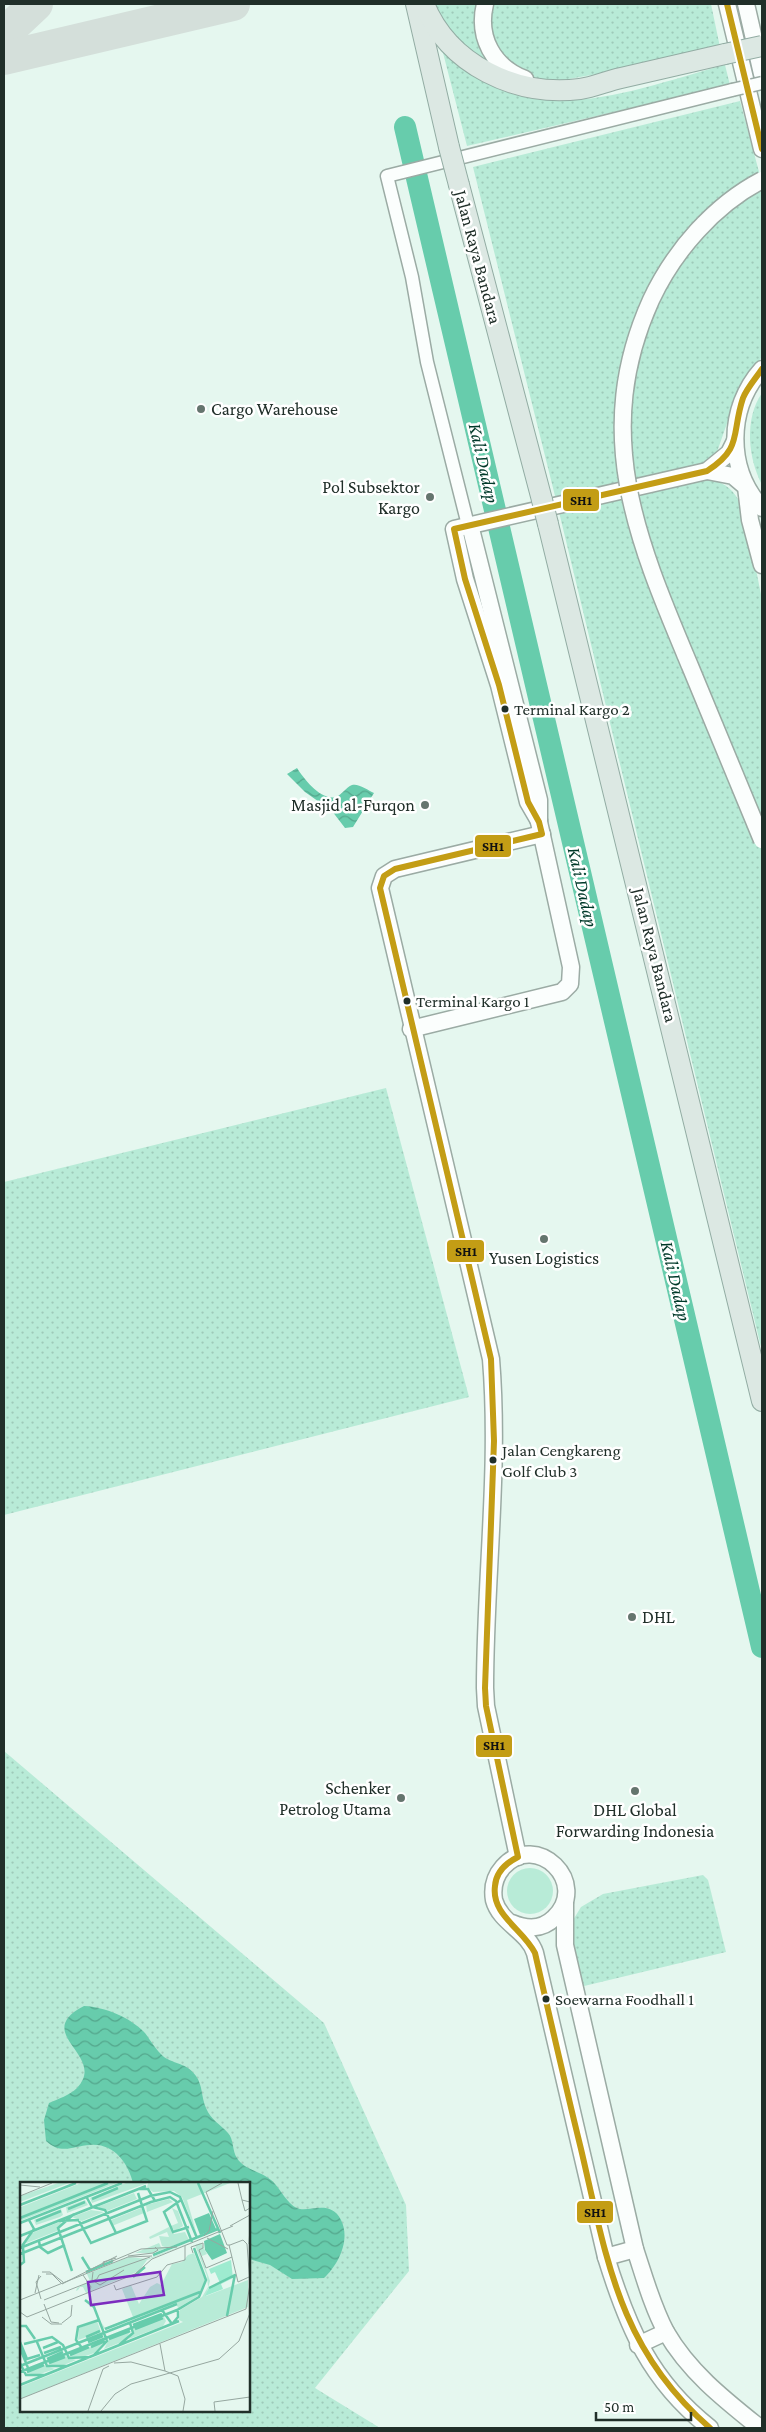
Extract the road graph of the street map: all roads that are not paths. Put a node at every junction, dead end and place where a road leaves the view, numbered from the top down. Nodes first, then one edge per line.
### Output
1 (416, 4) edge
2 (424, 4) edge
3 (485, 4) edge
4 (727, 4) edge
5 (746, 4) edge
6 (762, 46) edge
7 (762, 74) edge
8 (614, 80) junction
9 (762, 83) edge
10 (762, 149) edge
11 (762, 180) edge
12 (762, 369) edge
13 (735, 440) junction
14 (707, 471) junction
15 (746, 486) junction
16 (762, 508) edge
17 (464, 526) junction
18 (762, 565) edge
19 (540, 828) junction
20 (762, 840) edge
21 (411, 1029) junction
22 (762, 1401) edge
23 (518, 1857) junction
24 (564, 1903) junction
25 (512, 1923) junction
26 (635, 2248) junction
27 (606, 2257) junction
28 (666, 2332) junction
29 (638, 2345) junction
30 (710, 2428) edge
31 (760, 2428) edge

1 - 22 main road, Jalan Raya Bandara, bridge
2 - 8 main road
3 - 8 street
4 - 10 street
5 - 7 street
6 - 8 main road, bridge
9 - 17 street, bridge
11 - 20 street, bridge
12 - 13 street
13 - 14 street
13 - 15 street
14 - 15 street
14 - 17 street
15 - 16 street
15 - 18 street
17 - 19 street
19 - 21 street
19 - 21 street
21 - 23 street
23 - 24 street
23 - 25 street
24 - 25 street
24 - 26 street
25 - 27 street
26 - 27 street
26 - 28 street
27 - 29 street
28 - 29 street
28 - 31 street
29 - 30 street

